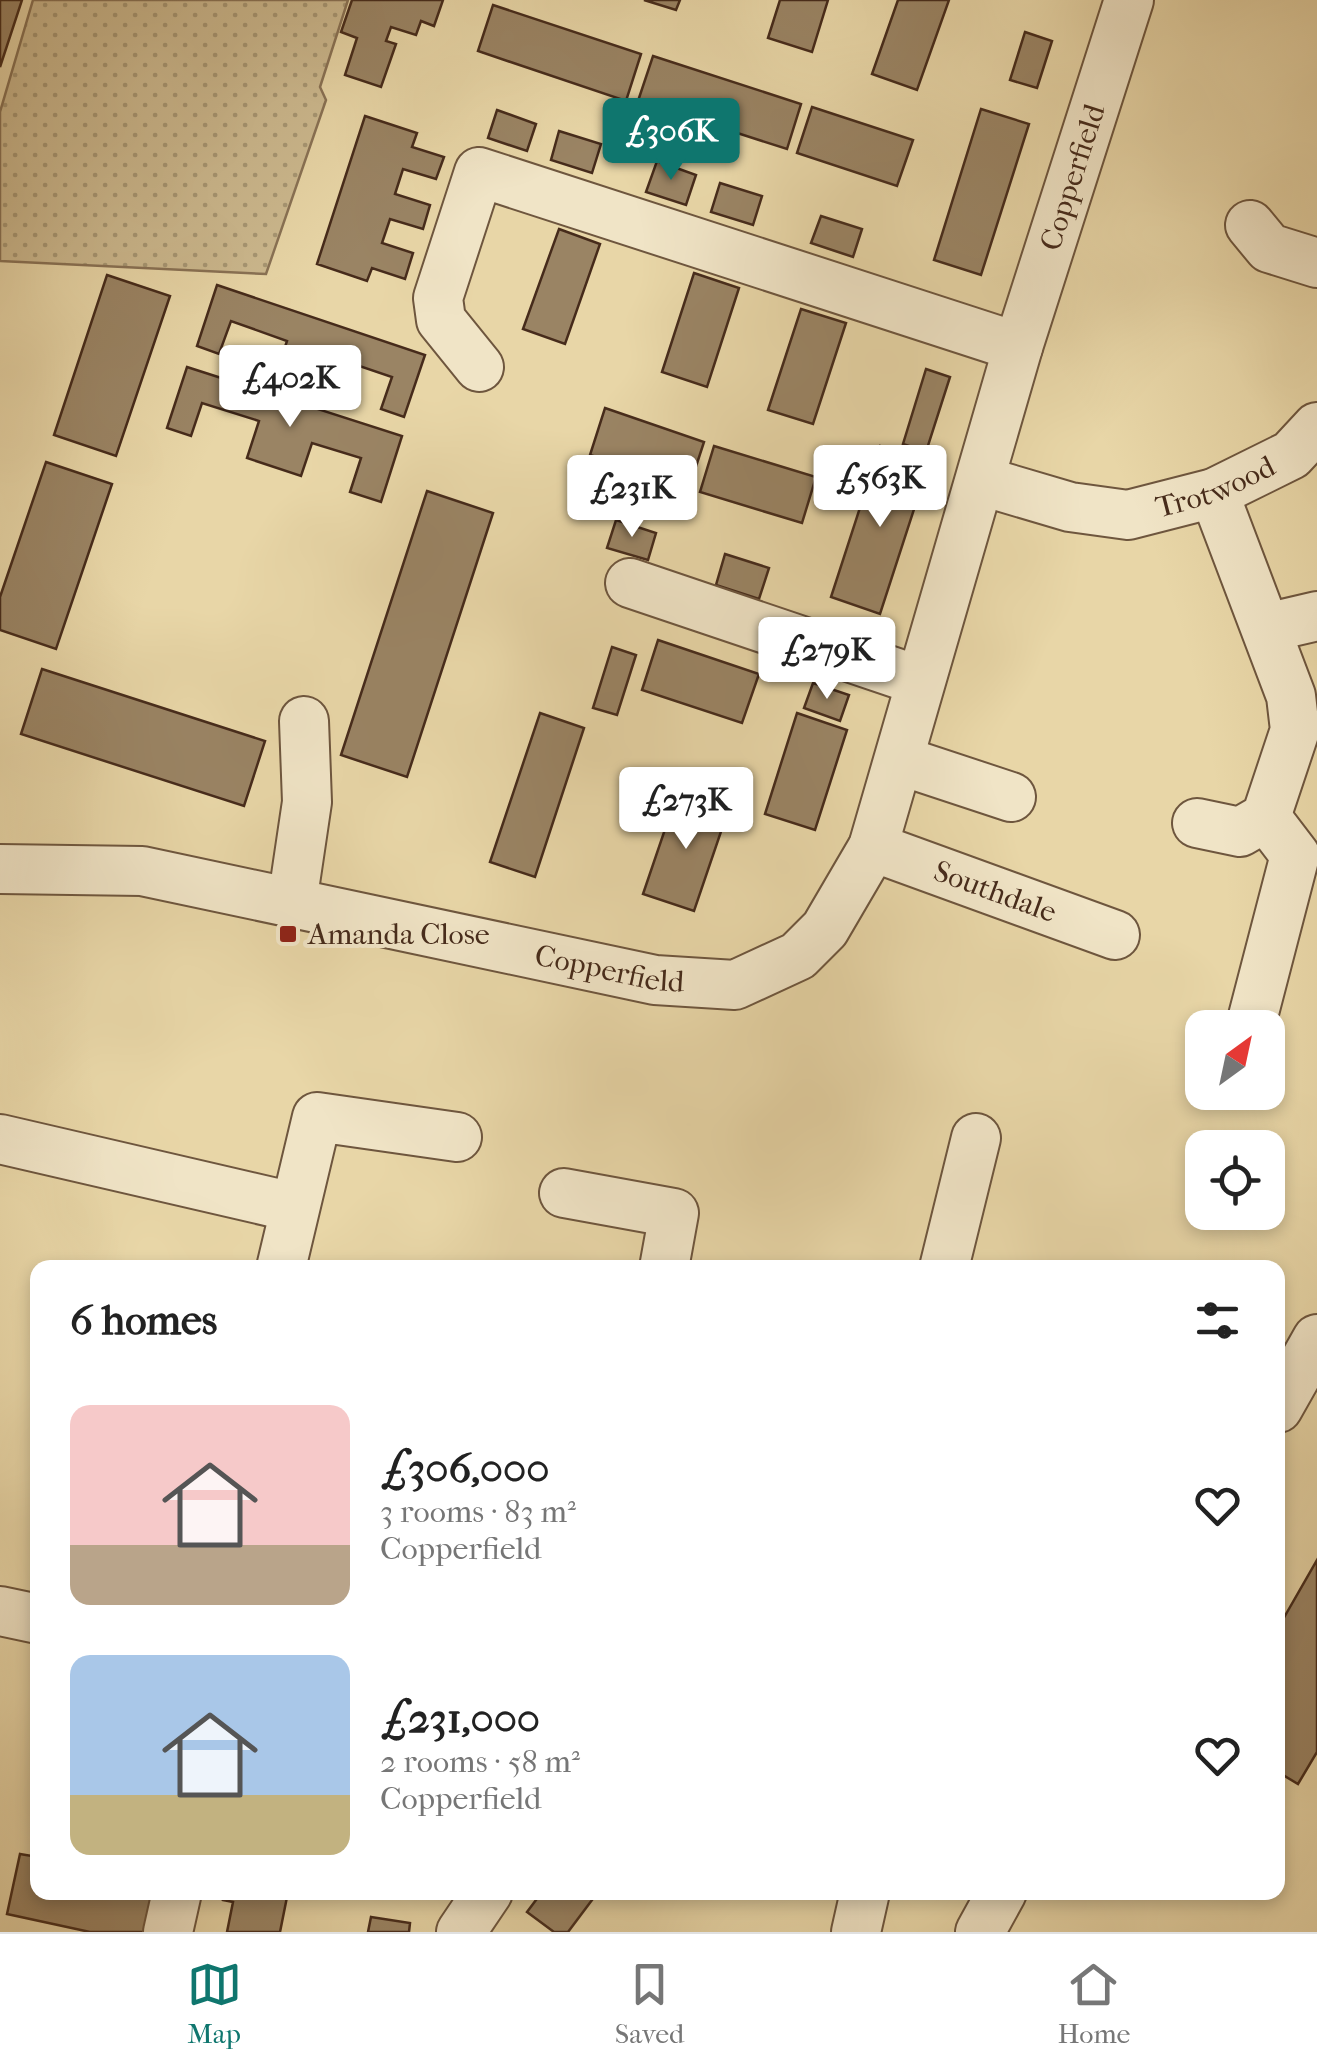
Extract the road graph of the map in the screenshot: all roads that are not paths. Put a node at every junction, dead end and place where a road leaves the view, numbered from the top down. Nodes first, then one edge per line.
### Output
1 (1116, 3) edge
2 (1250, 224) dead end
3 (1317, 263) edge
4 (1018, 347) junction
5 (480, 367) dead end
6 (1317, 427) edge
7 (982, 481) junction
8 (1214, 493) junction
9 (630, 583) dead end
10 (1317, 616) edge
11 (1266, 628) junction
12 (920, 682) junction
13 (304, 721) dead end
14 (902, 761) junction
15 (1011, 797) dead end
16 (1266, 817) junction
17 (1197, 823) dead end
18 (873, 848) junction
19 (0, 869) edge
20 (292, 902) junction
21 (1115, 935) dead end
22 (1255, 1010) edge
23 (456, 1137) dead end
24 (976, 1138) dead end
25 (0, 1139) edge
26 (564, 1193) dead end
27 (293, 1207) junction
28 (283, 1260) edge
29 (665, 1260) edge
30 (946, 1260) edge
31 (1317, 1338) edge
32 (1285, 1395) edge
33 (0, 1610) edge
34 (30, 1617) edge
35 (175, 1900) edge
36 (483, 1900) edge
37 (862, 1900) edge
38 (998, 1900) edge
39 (168, 1932) edge
40 (461, 1932) edge
41 (856, 1932) edge
42 (980, 1932) edge

1 - 4 street, Copperfield
2 - 3 street
4 - 5 street
4 - 7 street, Copperfield
6 - 8 street, Trotwood
7 - 8 street, Trotwood
7 - 12 street, Copperfield
8 - 11 street
9 - 12 street
10 - 11 street
11 - 16 street
12 - 14 street, Copperfield
13 - 20 street
14 - 15 street
14 - 18 street, Copperfield
16 - 17 street
16 - 22 street
18 - 20 street, Copperfield
18 - 21 street, Southdale
19 - 20 street, Copperfield
23 - 27 street
24 - 30 street
25 - 27 street
26 - 29 street
27 - 28 street
31 - 32 street
33 - 34 street
35 - 39 street
36 - 40 street
37 - 41 street
38 - 42 street

